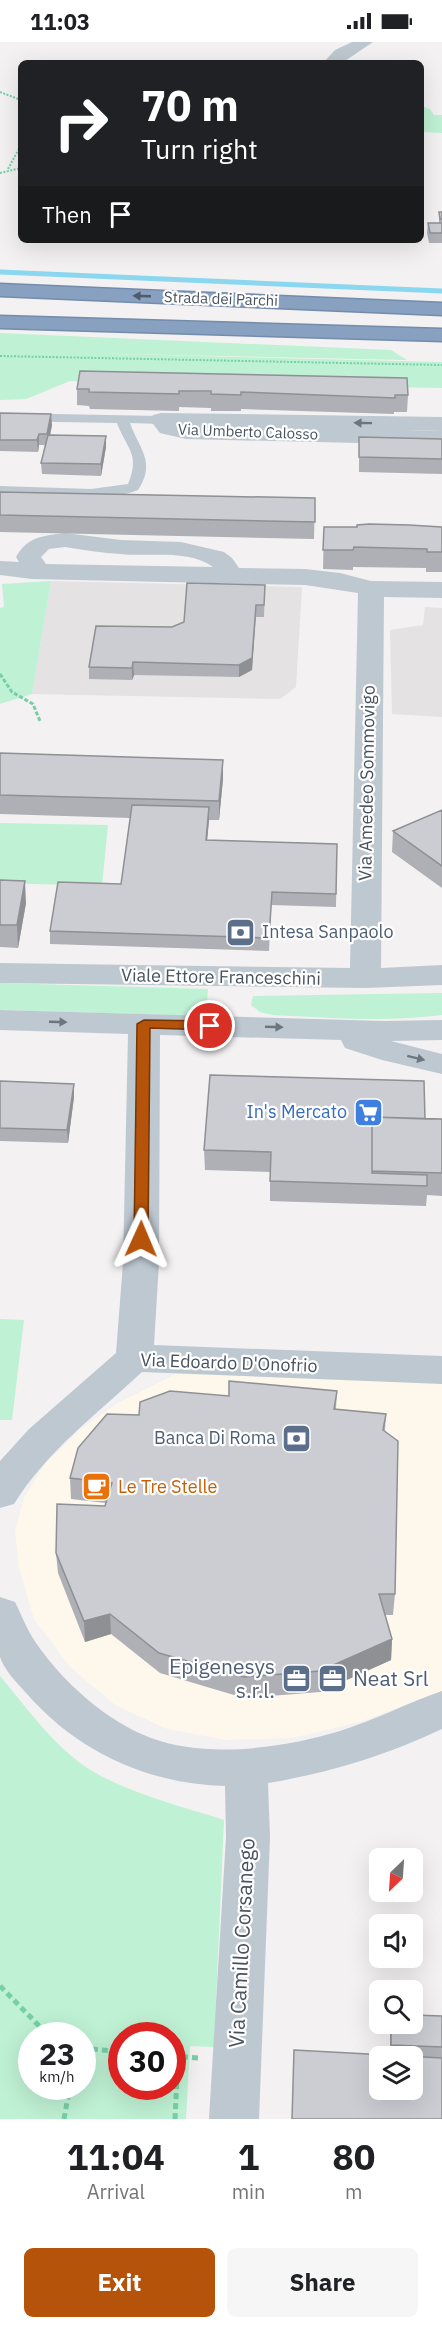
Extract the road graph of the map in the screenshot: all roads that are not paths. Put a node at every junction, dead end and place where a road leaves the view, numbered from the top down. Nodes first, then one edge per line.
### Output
1 (365, 42) edge
2 (335, 60) edge
3 (0, 290) edge
4 (442, 307) edge
5 (0, 309) edge
6 (0, 322) edge
7 (442, 324) edge
8 (442, 335) edge
9 (0, 417) edge
10 (123, 419) junction
11 (161, 420) joint
12 (442, 424) edge
13 (400, 430) junction
14 (442, 438) edge
15 (0, 490) edge
16 (0, 568) edge
17 (371, 588) junction
18 (442, 591) edge
19 (0, 973) edge
20 (442, 975) edge
21 (231, 977) junction
22 (364, 978) junction
23 (0, 1020) edge
24 (144, 1024) junction
25 (232, 1026) junction
26 (320, 1029) junction
27 (442, 1030) edge
28 (442, 1064) edge
29 (134, 1358) junction
30 (442, 1370) edge
31 (0, 1493) edge
32 (0, 1614) edge
33 (442, 1710) edge
34 (246, 1766) junction
35 (234, 2119) edge

1 - 2 street
4 -> 3 highway, Strada dei Parchi
5 - 7 highway, Strada dei Parchi
6 - 8 highway
9 - 10 lane
10 - 11 lane
10 - 15 lane
11 - 13 street, Via Umberto Calosso
12 - 13 street, Via Umberto Calosso
13 - 14 street, Via Umberto Calosso
16 - 17 street
17 - 18 street
17 - 22 street, Via Amedeo Sommovigo
19 - 21 street, Viale Ettore Franceschini
20 - 22 street, Viale Ettore Franceschini
21 - 22 street, Viale Ettore Franceschini
21 - 25 street
23 -> 24 street
24 - 25 street
24 - 29 street
25 -> 26 street
26 - 27 street
26 -> 28 street
29 - 30 street, Via Edoardo D'Onofrio
29 - 31 street, Via Edoardo D'Onofrio
32 - 34 street
33 - 34 street
34 - 35 street, Via Camillo Corsanego

